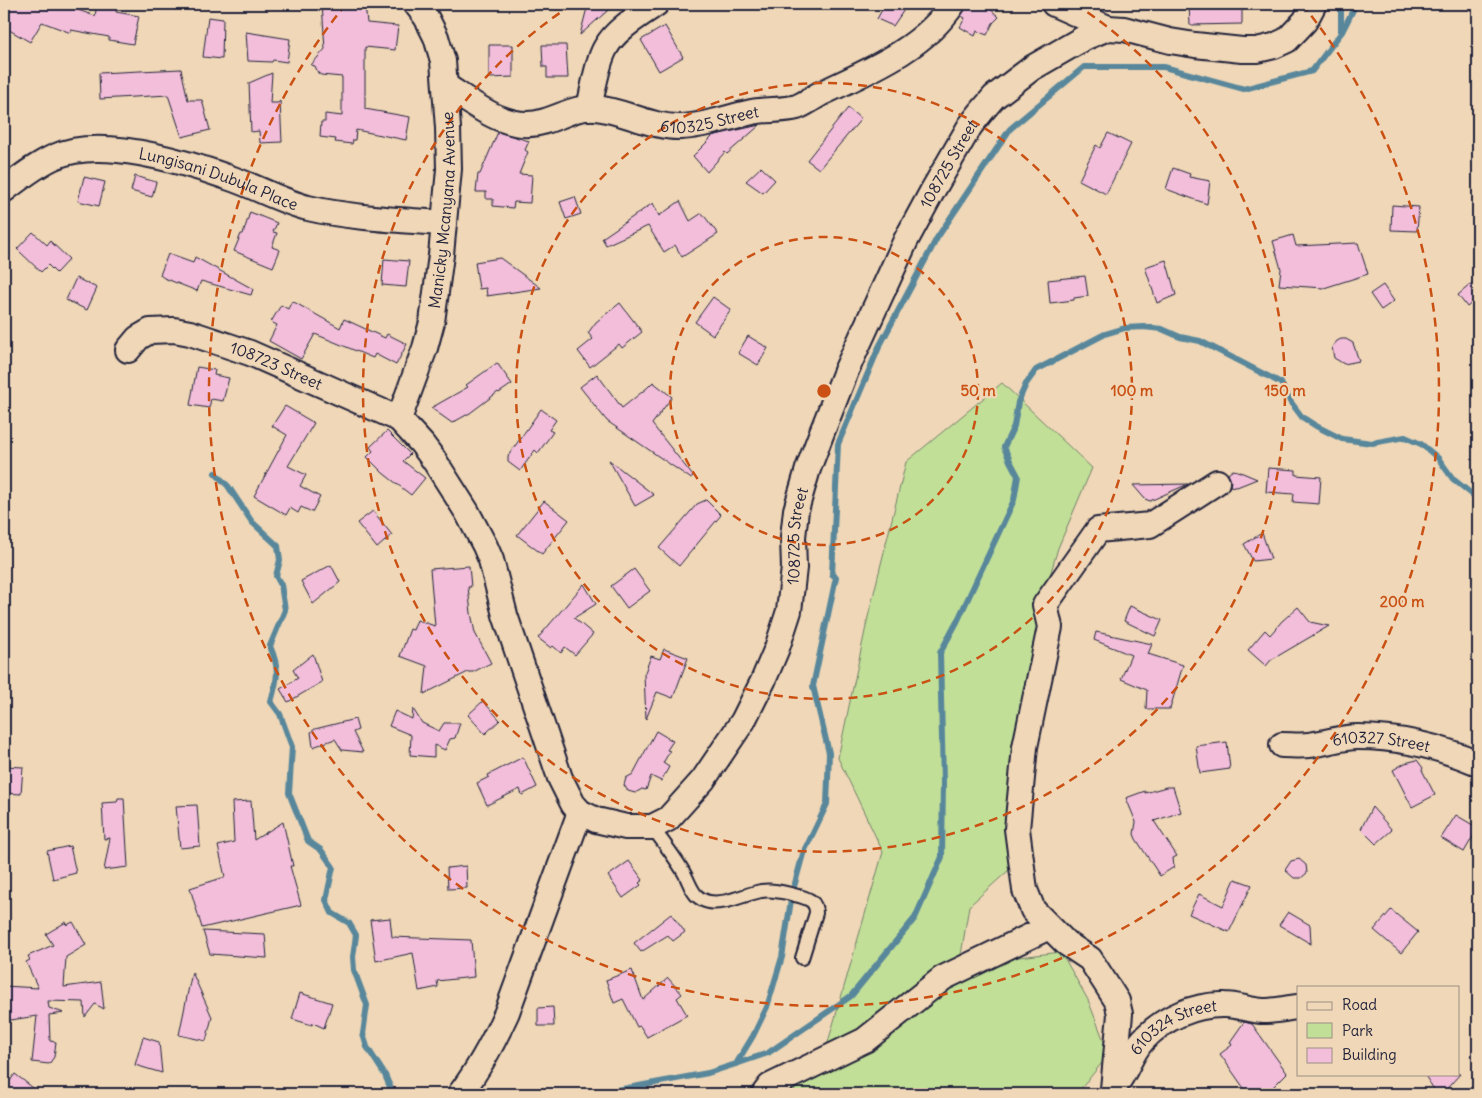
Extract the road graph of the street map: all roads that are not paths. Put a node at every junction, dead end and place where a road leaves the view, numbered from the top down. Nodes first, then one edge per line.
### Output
1 (416, 4) edge
2 (656, 4) edge
3 (953, 4) edge
4 (1054, 4) edge
5 (1314, 4) edge
6 (1108, 28) junction
7 (446, 86) junction
8 (589, 108) junction
9 (4, 190) edge
10 (444, 223) junction
11 (128, 350) dead end
12 (399, 419) junction
13 (1217, 482) dead end
14 (1282, 745) dead end
15 (1478, 763) edge
16 (580, 812) junction
17 (652, 827) junction
18 (1049, 927) junction
19 (802, 958) dead end
20 (1297, 1007) edge
21 (1110, 1092) edge
22 (460, 1094) edge
23 (764, 1094) edge

1 - 7 street, Manicky Mcanyana Avenue
2 - 8 street
3 - 8 street, 610325 Street
4 - 6 street
5 - 6 street
6 - 17 street, 108725 Street
7 - 8 street, 610325 Street
7 - 10 street, Manicky Mcanyana Avenue
9 - 10 street, Lungisani Dubula Place
10 - 12 street, Manicky Mcanyana Avenue
11 - 12 street, 108723 Street
12 - 16 street
13 - 18 street
14 - 15 street, 610327 Street
16 - 17 street
16 - 22 street
17 - 19 lane
18 - 21 street
18 - 23 street
20 - 21 street, 610324 Street

